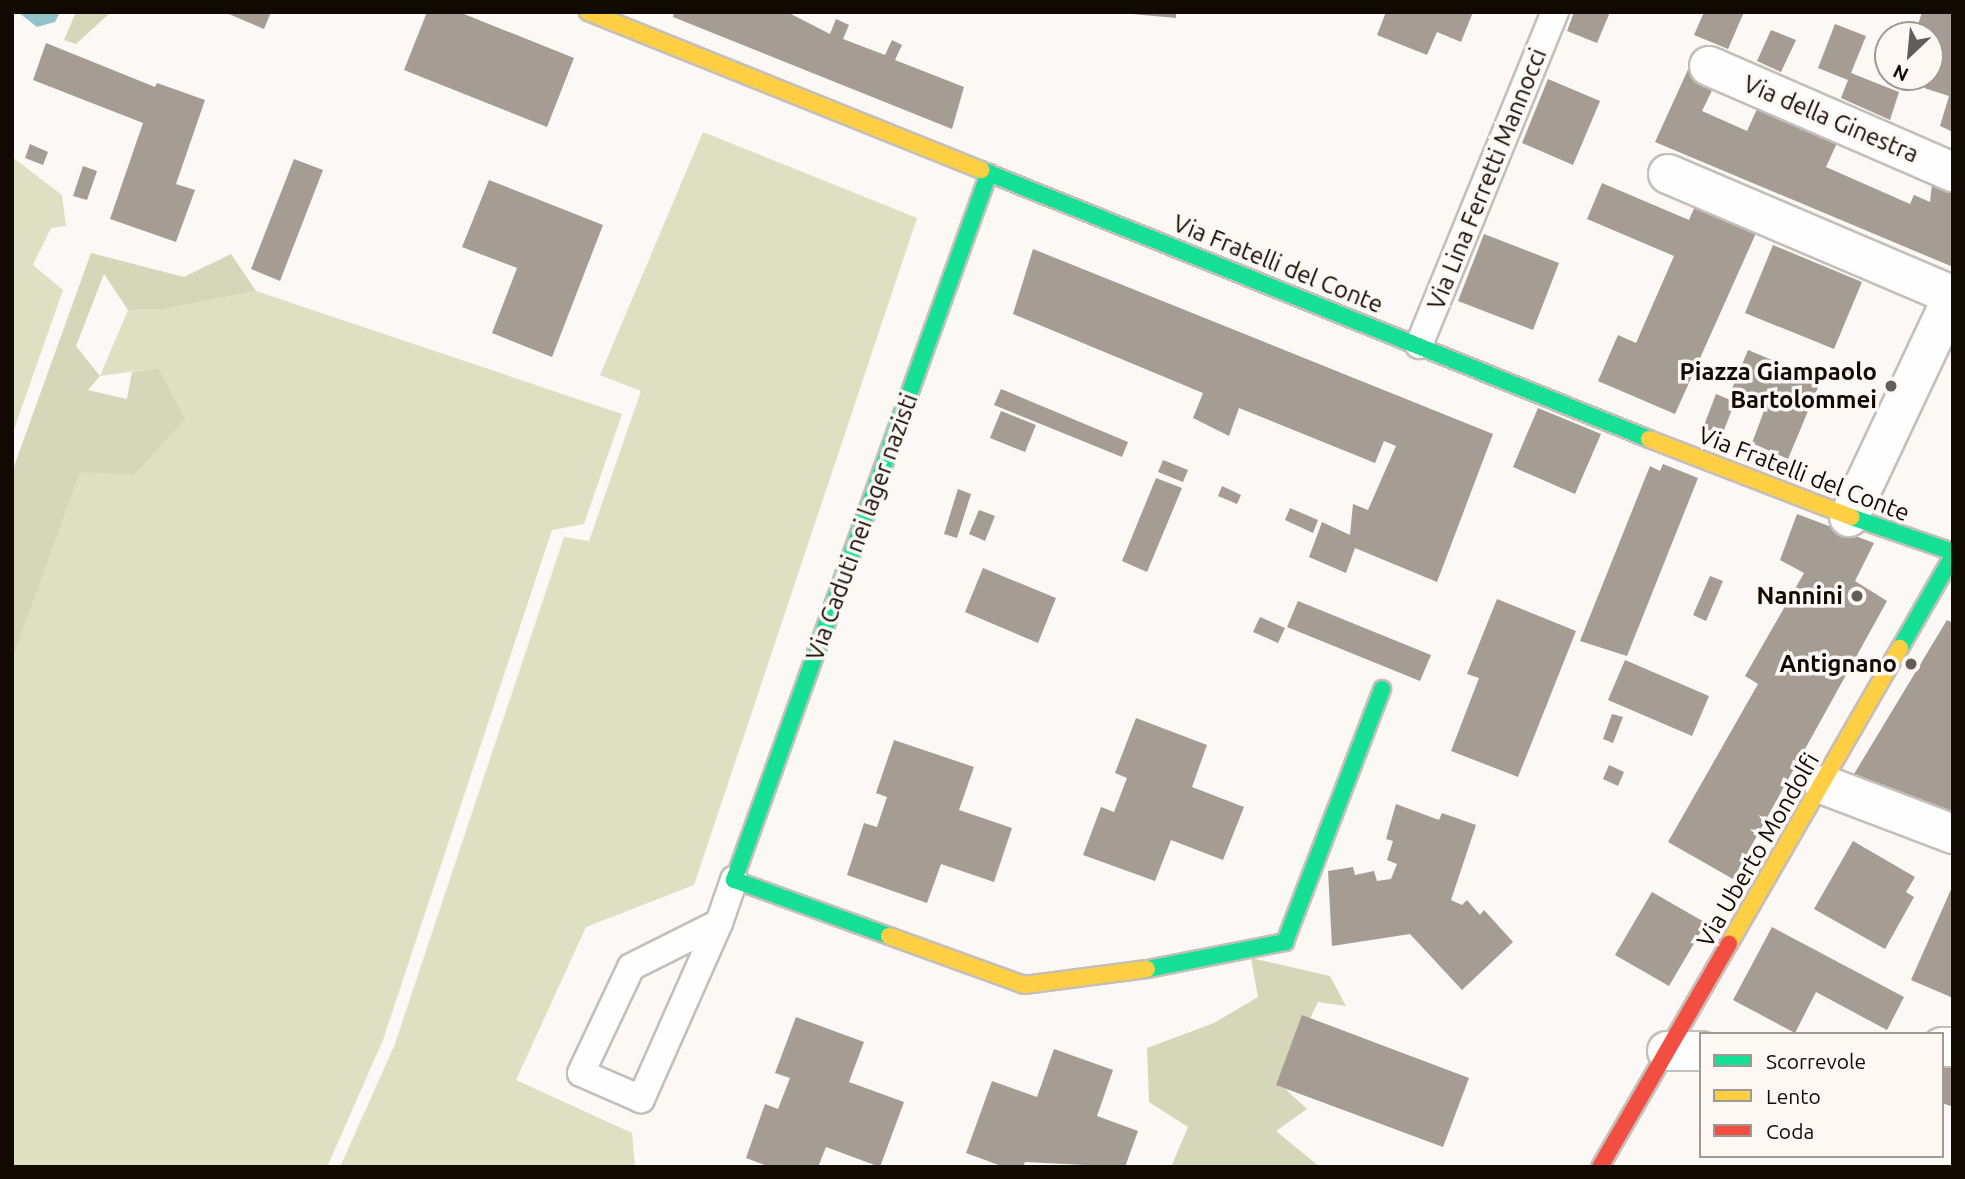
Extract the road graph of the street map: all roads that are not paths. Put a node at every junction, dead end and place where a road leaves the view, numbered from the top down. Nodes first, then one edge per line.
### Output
1 (589, 12) edge
2 (1555, 12) edge
3 (1709, 66) dead end
4 (1953, 172) edge
5 (989, 173) junction
6 (1668, 174) dead end
7 (1952, 296) edge
8 (1419, 345) junction
9 (1849, 517) junction
10 (1953, 554) edge
11 (1381, 689) dead end
12 (1824, 785) junction
13 (1953, 834) edge
14 (734, 880) junction
15 (719, 923) junction
16 (1675, 1058) edge
17 (1600, 1167) edge

1 - 5 street, Via Fratelli del Conte
2 - 8 lane, Via Lina Ferretti Mannocci
3 - 4 street, Via della Ginestra
5 - 8 street, Via Fratelli del Conte
5 - 14 street, Via Caduti nei lager nazisti
6 - 7 street
7 - 9 street
8 - 9 street, Via Fratelli del Conte
9 - 10 street, Via Fratelli del Conte
10 - 12 street, Via Uberto Mondolfi
11 - 14 street
12 - 13 street
12 - 16 street, Via Uberto Mondolfi
14 - 15 lane, Via Caduti nei lager nazisti
15 - 15 lane, Via Caduti nei lager nazisti
16 - 17 street, Via Uberto Mondolfi

